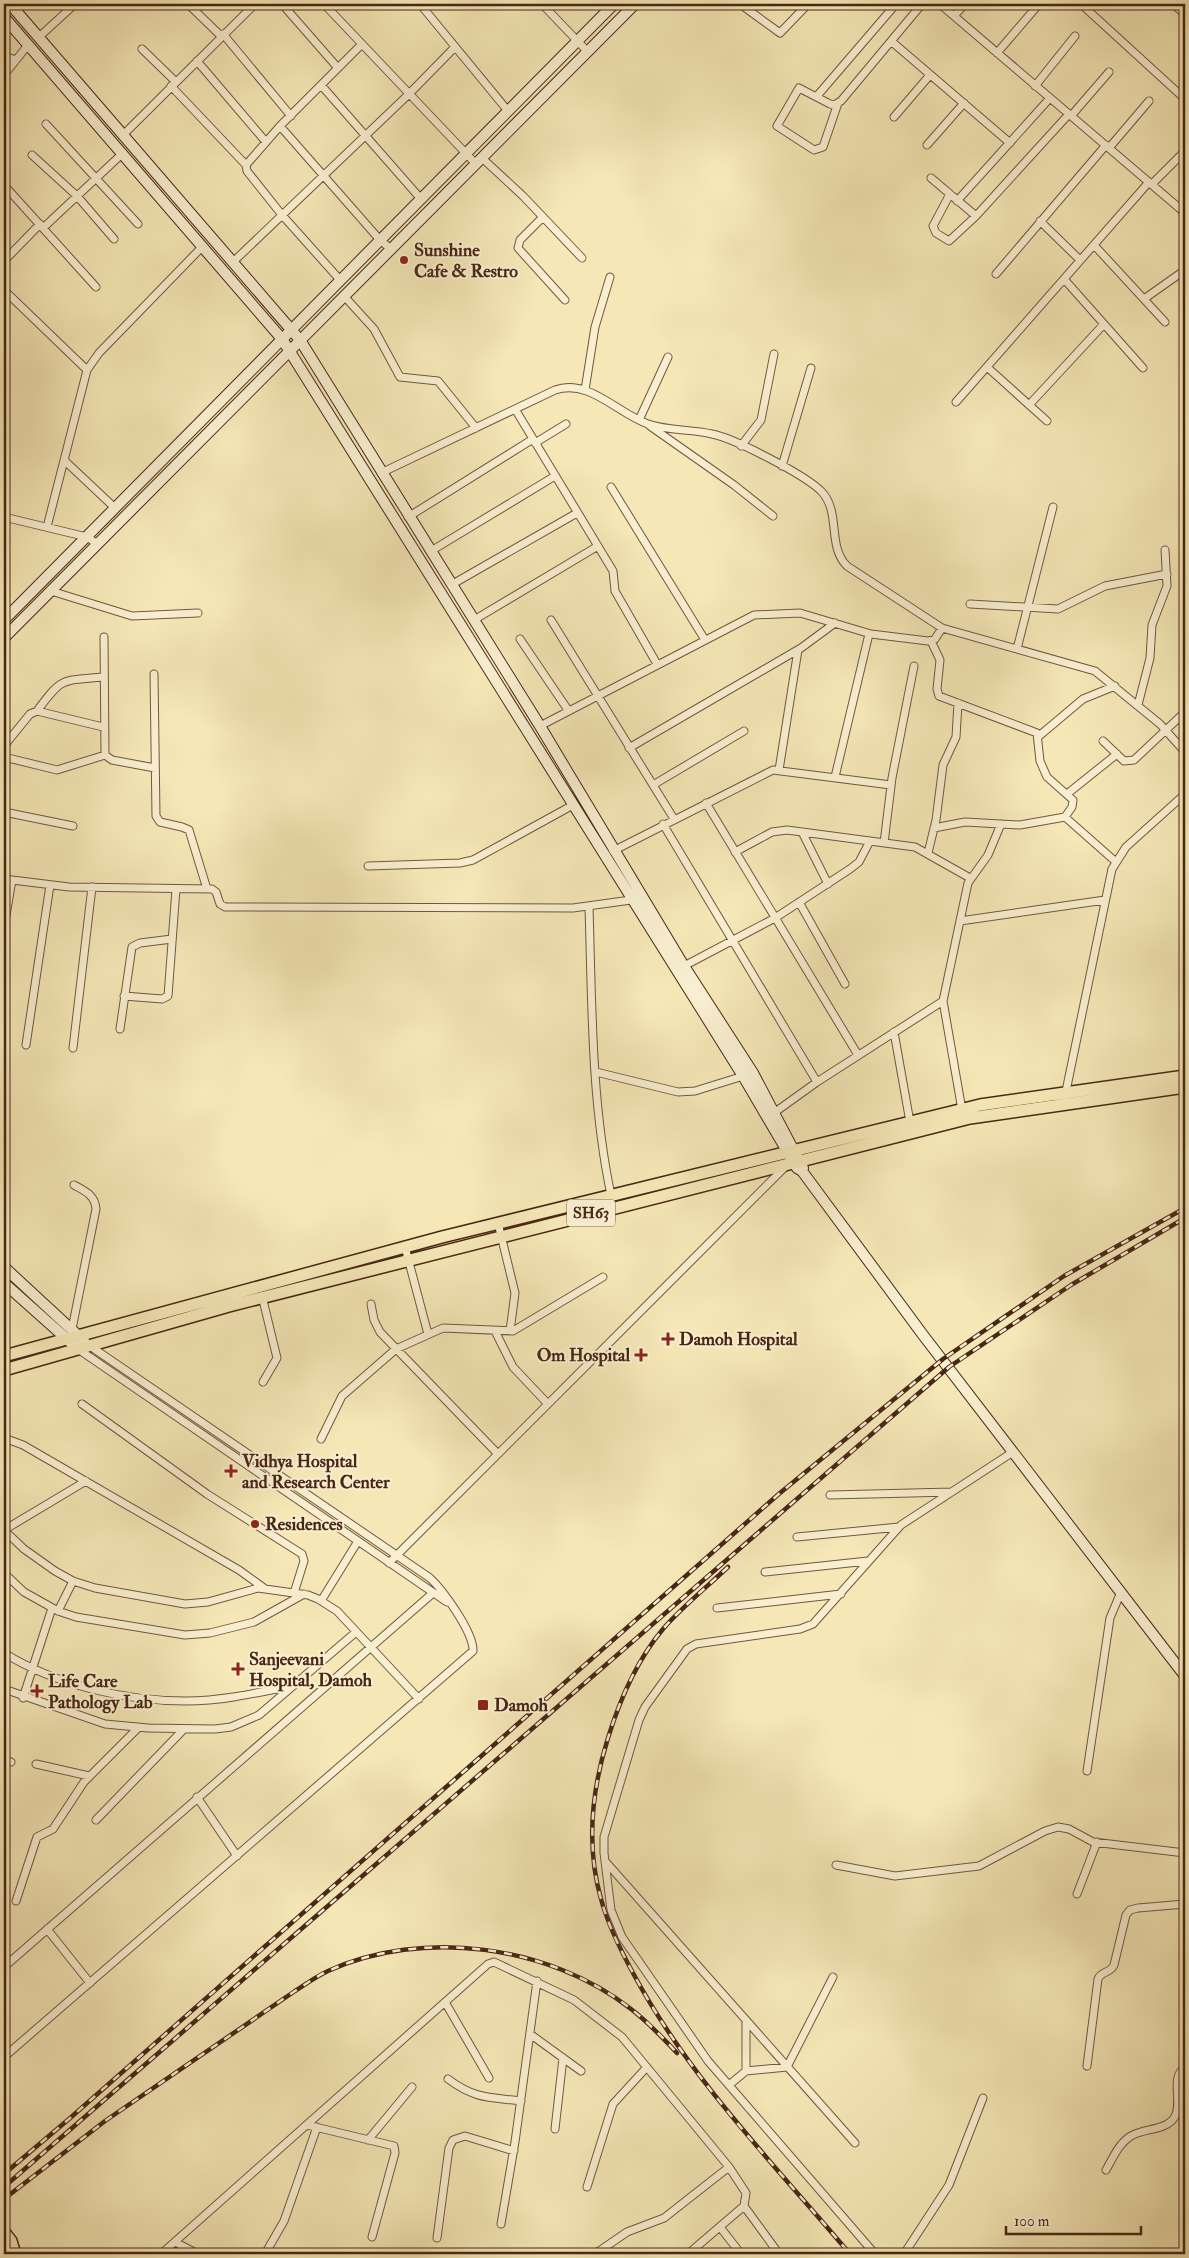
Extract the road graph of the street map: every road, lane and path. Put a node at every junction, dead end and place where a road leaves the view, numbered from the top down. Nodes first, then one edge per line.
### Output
1 (10, 4) edge
2 (76, 4) edge
3 (188, 4) edge
4 (255, 4) edge
5 (282, 4) edge
6 (324, 4) edge
7 (420, 4) edge
8 (542, 4) edge
9 (614, 4) edge
10 (635, 4) edge
11 (740, 4) edge
12 (808, 4) edge
13 (896, 4) edge
14 (922, 4) edge
15 (940, 4) edge
16 (965, 4) edge
17 (1039, 4) edge
18 (1081, 4) edge
19 (1173, 4) edge
20 (606, 12) junction
21 (1185, 14) edge
22 (954, 16) junction
23 (4, 17) edge
24 (618, 21) junction
25 (222, 35) junction
26 (1075, 36) dead end
27 (39, 37) junction
28 (577, 41) junction
29 (891, 41) junction
30 (362, 44) junction
31 (28, 45) junction
32 (455, 46) junction
33 (142, 49) dead end
34 (587, 51) junction
35 (997, 53) junction
36 (4, 56) edge
37 (16, 60) junction
38 (197, 61) junction
39 (338, 68) junction
40 (1109, 72) dead end
41 (4, 74) edge
42 (930, 75) junction
43 (174, 84) junction
44 (321, 85) junction
45 (1035, 86) junction
46 (409, 94) junction
47 (817, 96) junction
48 (1050, 98) junction
49 (1185, 98) edge
50 (1149, 100) dead end
51 (838, 103) junction
52 (964, 103) junction
53 (508, 111) junction
54 (1070, 115) junction
55 (291, 116) junction
56 (894, 117) dead end
57 (46, 124) dead end
58 (280, 126) junction
59 (123, 135) junction
60 (366, 135) junction
61 (266, 142) junction
62 (1010, 143) junction
63 (926, 145) dead end
64 (1108, 147) junction
65 (1185, 151) edge
66 (123, 153) junction
67 (465, 154) junction
68 (32, 155) dead end
69 (479, 161) junction
70 (246, 165) junction
71 (324, 175) junction
72 (96, 176) junction
73 (931, 178) dead end
74 (1150, 183) junction
75 (4, 185) edge
76 (950, 194) junction
77 (77, 196) junction
78 (421, 199) junction
79 (958, 201) junction
80 (1185, 213) edge
81 (282, 215) junction
82 (976, 216) junction
83 (543, 217) junction
84 (1040, 222) junction
85 (138, 224) dead end
86 (41, 226) junction
87 (114, 239) dead end
88 (380, 240) junction
89 (1094, 245) junction
90 (203, 246) junction
91 (391, 249) junction
92 (582, 258) dead end
93 (1080, 260) junction
94 (4, 261) edge
95 (233, 262) junction
96 (1185, 270) edge
97 (996, 274) dead end
98 (610, 277) dead end
99 (1064, 279) junction
100 (340, 280) junction
101 (96, 287) dead end
102 (4, 290) edge
103 (344, 296) junction
104 (1144, 299) junction
105 (565, 300) dead end
106 (1165, 322) dead end
107 (1104, 324) junction
108 (292, 330) junction
109 (282, 339) junction
110 (300, 340) junction
111 (290, 350) junction
112 (774, 354) dead end
113 (668, 357) dead end
114 (986, 367) junction
115 (811, 368) dead end
116 (1143, 368) dead end
117 (87, 370) junction
118 (585, 390) junction
119 (956, 402) dead end
120 (1030, 405) junction
121 (515, 409) junction
122 (643, 421) junction
123 (1047, 421) dead end
124 (566, 424) dead end
125 (476, 428) junction
126 (534, 441) junction
127 (741, 446) junction
128 (64, 460) junction
129 (782, 466) junction
130 (381, 473) junction
131 (555, 476) junction
132 (612, 487) dead end
133 (1053, 507) dead end
134 (115, 508) junction
135 (577, 513) junction
136 (773, 516) dead end
137 (4, 517) edge
138 (408, 517) junction
139 (47, 527) junction
140 (87, 537) junction
141 (96, 544) junction
142 (598, 546) junction
143 (1165, 550) dead end
144 (431, 551) junction
145 (1167, 574) junction
146 (451, 585) junction
147 (51, 591) junction
148 (970, 604) dead end
149 (1027, 608) junction
150 (198, 613) dead end
151 (4, 620) edge
152 (474, 620) junction
153 (551, 620) dead end
154 (835, 622) junction
155 (942, 628) junction
156 (869, 634) junction
157 (4, 638) edge
158 (104, 638) dead end
159 (520, 639) dead end
160 (705, 640) junction
161 (931, 641) junction
162 (1017, 649) junction
163 (798, 650) junction
164 (657, 664) junction
165 (914, 666) dead end
166 (154, 674) dead end
167 (104, 677) junction
168 (1115, 686) junction
169 (596, 696) junction
170 (958, 703) junction
171 (1138, 705) junction
172 (568, 710) junction
173 (38, 711) junction
174 (1185, 712) edge
175 (103, 726) junction
176 (540, 726) junction
177 (744, 731) dead end
178 (1167, 731) junction
179 (1039, 736) junction
180 (1104, 740) dead end
181 (4, 746) edge
182 (629, 748) junction
183 (1185, 752) edge
184 (105, 754) junction
185 (1117, 754) junction
186 (4, 757) edge
187 (155, 768) junction
188 (779, 770) junction
189 (835, 777) junction
190 (652, 785) junction
191 (892, 786) junction
192 (1067, 794) junction
193 (1185, 794) edge
194 (706, 803) junction
195 (573, 805) junction
196 (4, 812) edge
197 (1065, 817) junction
198 (674, 819) junction
199 (663, 824) junction
200 (1001, 824) junction
201 (73, 826) dead end
202 (934, 828) junction
203 (802, 832) junction
204 (870, 841) junction
205 (884, 843) junction
206 (613, 851) junction
207 (735, 852) junction
208 (928, 852) junction
209 (1116, 862) junction
210 (368, 866) dead end
211 (970, 878) junction
212 (4, 880) edge
213 (12, 880) junction
214 (828, 884) junction
215 (50, 885) junction
216 (92, 887) junction
217 (176, 889) junction
218 (207, 889) junction
219 (631, 900) junction
220 (1104, 900) junction
221 (799, 902) junction
222 (589, 907) junction
223 (775, 918) junction
224 (960, 921) junction
225 (4, 927) edge
226 (172, 939) junction
227 (732, 941) junction
228 (684, 966) junction
229 (845, 984) dead end
230 (124, 996) junction
231 (943, 1001) junction
232 (120, 1029) dead end
233 (894, 1032) junction
234 (26, 1045) dead end
235 (73, 1048) dead end
236 (858, 1055) junction
237 (596, 1072) junction
238 (748, 1075) junction
239 (1185, 1076) edge
240 (817, 1082) junction
241 (1185, 1087) edge
242 (1065, 1098) junction
243 (962, 1110) junction
244 (771, 1115) junction
245 (910, 1122) junction
246 (791, 1151) junction
247 (796, 1165) junction
248 (74, 1185) dead end
249 (611, 1195) junction
250 (598, 1198) junction
251 (602, 1210) junction
252 (498, 1223) junction
253 (501, 1236) junction
254 (405, 1247) junction
255 (409, 1259) junction
256 (4, 1267) edge
257 (603, 1277) dead end
258 (4, 1283) edge
259 (260, 1286) junction
260 (263, 1299) junction
261 (371, 1304) dead end
262 (142, 1317) junction
263 (147, 1329) junction
264 (495, 1331) junction
265 (510, 1331) junction
266 (71, 1334) junction
267 (428, 1334) junction
268 (90, 1346) junction
269 (78, 1349) junction
270 (396, 1349) junction
271 (4, 1356) edge
272 (4, 1370) edge
273 (263, 1382) dead end
274 (547, 1403) junction
275 (82, 1404) dead end
276 (205, 1424) junction
277 (199, 1432) junction
278 (4, 1438) edge
279 (321, 1439) dead end
280 (1014, 1452) junction
281 (498, 1453) junction
282 (252, 1456) junction
283 (247, 1465) junction
284 (86, 1481) junction
285 (300, 1489) junction
286 (952, 1492) junction
287 (830, 1495) dead end
288 (294, 1498) junction
289 (899, 1527) junction
290 (4, 1530) edge
291 (797, 1537) dead end
292 (358, 1541) junction
293 (396, 1554) junction
294 (868, 1561) junction
295 (389, 1563) junction
296 (765, 1572) dead end
297 (4, 1573) edge
298 (73, 1581) junction
299 (264, 1588) junction
300 (1121, 1592) junction
301 (294, 1593) junction
302 (433, 1593) junction
303 (304, 1594) junction
304 (841, 1594) junction
305 (321, 1601) junction
306 (451, 1605) junction
307 (717, 1608) dead end
308 (55, 1610) junction
309 (356, 1632) junction
310 (369, 1646) junction
311 (4, 1653) edge
312 (33, 1668) junction
313 (1185, 1676) edge
314 (293, 1686) junction
315 (4, 1689) edge
316 (23, 1698) junction
317 (419, 1699) junction
318 (138, 1728) junction
319 (184, 1728) junction
320 (36, 1764) dead end
321 (1087, 1771) dead end
322 (90, 1776) junction
323 (197, 1797) junction
324 (96, 1820) dead end
325 (1097, 1842) junction
326 (1185, 1853) edge
327 (236, 1856) junction
328 (605, 1860) junction
329 (836, 1865) dead end
330 (1077, 1894) dead end
331 (16, 1901) dead end
332 (1185, 1904) edge
333 (47, 1928) junction
334 (4, 1967) edge
335 (833, 1977) dead end
336 (537, 1981) junction
337 (90, 1983) junction
338 (445, 2002) junction
339 (746, 2020) junction
340 (530, 2034) junction
341 (4, 2057) edge
342 (563, 2058) junction
343 (1087, 2066) dead end
344 (646, 2067) junction
345 (788, 2067) junction
346 (1185, 2068) edge
347 (581, 2071) dead end
348 (746, 2071) junction
349 (489, 2078) dead end
350 (448, 2079) dead end
351 (728, 2085) junction
352 (412, 2087) dead end
353 (982, 2098) dead end
354 (521, 2101) junction
355 (307, 2125) junction
356 (317, 2127) junction
357 (555, 2129) dead end
358 (368, 2140) junction
359 (855, 2143) dead end
360 (514, 2151) junction
361 (729, 2167) junction
362 (1106, 2170) dead end
363 (587, 2187) dead end
364 (744, 2206) junction
365 (500, 2224) dead end
366 (720, 2227) junction
367 (4, 2232) edge
368 (372, 2237) dead end
369 (437, 2238) dead end
370 (175, 2242) junction
371 (15, 2254) edge
372 (161, 2254) edge
373 (198, 2254) edge
374 (265, 2254) edge
375 (595, 2254) edge
376 (688, 2254) edge
377 (742, 2254) edge
378 (779, 2254) edge
379 (875, 2254) edge
380 (904, 2254) edge

1 - 27 main road
2 - 27 street
3 - 25 street
4 - 25 street
5 - 39 street
6 - 30 street
7 - 32 street
8 - 28 street
9 - 20 main road
10 - 24 main road
11 - 12 street
13 - 47 street
14 - 29 street
15 - 22 street
16 - 22 street
17 - 35 street
18 - 49 street
19 - 21 street
20 - 24 main road
20 - 28 main road
22 - 35 street
23 - 31 main road
24 - 34 main road
25 - 38 street
25 - 55 street
26 - 45 street
27 - 59 main road
28 - 34 street
28 - 53 main road
29 - 42 street
29 - 51 street
30 - 39 street
30 - 46 street
31 - 37 street
31 - 66 main road
32 - 46 street
32 - 53 street
33 - 43 street
34 - 69 main road
35 - 45 street
36 - 37 street
37 - 41 street
38 - 43 street
38 - 61 street
39 - 44 street
40 - 54 street
42 - 52 street
42 - 56 street
43 - 59 street
43 - 70 street
44 - 55 street
44 - 60 street
45 - 48 street
46 - 60 street
46 - 67 street
47 - 51 street
47 - 51 street
48 - 54 street
48 - 62 street
50 - 64 street
52 - 62 street
52 - 63 street
53 - 67 main road
54 - 64 street
54 - 82 street
55 - 58 street
57 - 72 street
58 - 61 street
58 - 71 street
59 - 95 main road
60 - 71 street
60 - 78 street
61 - 70 street
62 - 79 street
64 - 74 street
64 - 84 street
65 - 74 street
66 - 72 street
66 - 90 main road
67 - 69 street
67 - 78 main road
68 - 77 street
69 - 83 street
69 - 91 main road
70 - 81 street
71 - 81 street
71 - 88 street
72 - 77 street
72 - 85 street
73 - 76 street
74 - 80 street
74 - 89 street
75 - 86 street
76 - 79 street
76 - 82 street
77 - 86 street
77 - 87 street
78 - 88 main road
79 - 82 street
81 - 95 street
81 - 100 street
83 - 92 street
83 - 105 street
84 - 93 street
84 - 97 street
86 - 94 street
86 - 101 street
88 - 91 street
88 - 100 main road
89 - 93 street
89 - 104 street
90 - 109 main road
90 - 117 street
91 - 103 main road
93 - 99 street
95 - 108 main road
96 - 104 street
98 - 118 street
99 - 107 street
99 - 114 street
100 - 108 main road
102 - 117 street
103 - 110 main road
103 - 125 street
104 - 106 street
107 - 116 street
107 - 120 street
108 - 109 main road
108 - 110 main road
109 - 111 main road
109 - 134 main road
110 - 111 main road
110 - 130 main road
111 - 141 main road
111 - 195 main road
112 - 127 street
113 - 122 street
114 - 119 street
114 - 120 street
115 - 129 street
117 - 128 street
118 - 121 street
118 - 122 street
120 - 123 street
121 - 125 street
121 - 126 street
122 - 127 street
122 - 136 street
124 - 126 street
125 - 130 street
126 - 131 street
126 - 138 street
127 - 129 street
128 - 134 street
128 - 139 street
129 - 155 street
130 - 138 main road
131 - 135 street
131 - 144 street
132 - 160 street
133 - 149 street
134 - 140 main road
135 - 142 street
135 - 146 street
137 - 139 street
138 - 144 main road
139 - 140 street
140 - 141 street
140 - 151 main road
141 - 147 main road
142 - 152 street
142 - 164 street
143 - 145 street
144 - 146 main road
145 - 149 street
145 - 171 street
146 - 152 main road
147 - 150 street
147 - 157 main road
148 - 149 street
149 - 162 street
152 - 176 main road
153 - 169 street
154 - 156 street
154 - 160 street
154 - 163 street
155 - 161 street
155 - 162 street
156 - 161 street
156 - 189 street
158 - 167 street
159 - 172 street
160 - 164 street
161 - 170 street
162 - 168 street
163 - 182 street
163 - 188 street
164 - 169 street
165 - 191 street
166 - 187 street
167 - 173 street
167 - 175 street
168 - 171 street
168 - 179 street
169 - 172 street
169 - 182 street
170 - 179 street
170 - 202 street
171 - 178 street
172 - 176 street
173 - 175 street
173 - 181 street
174 - 178 street
175 - 184 street
176 - 206 main road
177 - 190 street
178 - 183 street
178 - 185 street
179 - 192 street
180 - 185 street
182 - 190 street
184 - 186 street
184 - 187 street
185 - 192 street
187 - 218 street
188 - 189 street
188 - 194 street
189 - 191 street
190 - 198 street
191 - 205 street
192 - 197 street
193 - 209 street
194 - 198 street
194 - 207 street
195 - 210 street
195 - 219 main road
196 - 201 street
197 - 200 street
197 - 209 street
198 - 199 street
199 - 206 street
199 - 227 street
200 - 202 street
200 - 211 street
202 - 208 street
203 - 204 street
203 - 207 street
203 - 214 street
204 - 205 street
204 - 214 street
205 - 208 street
206 - 228 main road
207 - 223 street
208 - 211 street
209 - 220 street
211 - 224 street
212 - 213 street
213 - 215 street
213 - 225 street
214 - 221 street
215 - 216 street
215 - 234 street
216 - 217 street
216 - 235 street
217 - 218 street
217 - 226 street
218 - 222 street
219 - 222 street
219 - 238 main road
220 - 224 street
220 - 242 street
221 - 223 street
221 - 229 street
222 - 237 street
223 - 227 street
223 - 236 street
224 - 231 street
226 - 230 street
226 - 230 street
227 - 228 street
227 - 240 street
228 - 238 main road
230 - 232 street
231 - 233 street
231 - 243 street
233 - 236 street
233 - 245 street
236 - 240 street
237 - 238 street
237 - 249 street
238 - 244 main road
239 - 242 main road, SH63
240 - 244 street
241 - 242 main road, SH63
242 - 243 main road, SH63
242 - 247 main road, SH63
243 - 245 main road, SH63
244 - 246 main road
245 - 246 main road, SH63
246 - 247 main road
246 - 249 main road, SH63
247 - 251 main road, SH63
247 - 274 street
247 - 280 main road
248 - 266 street
249 - 250 main road, SH63
250 - 251 main road
250 - 252 main road, SH63
251 - 253 main road, SH63
252 - 253 street
252 - 254 main road, SH63
253 - 255 main road, SH63
253 - 265 street
254 - 255 street
254 - 259 main road, SH63
255 - 260 main road, SH63
255 - 267 street
256 - 266 main road
257 - 265 street
258 - 266 main road
259 - 260 street
259 - 262 main road, SH63
260 - 263 main road, SH63
260 - 273 street
261 - 270 street
262 - 263 main road
262 - 266 main road, SH63
263 - 268 main road, SH63
264 - 265 street
264 - 267 street
264 - 274 street
266 - 268 main road
266 - 269 main road
266 - 271 main road, SH63
267 - 270 street
268 - 269 main road, SH63
268 - 276 street
269 - 272 main road, SH63
269 - 277 street
270 - 279 street
270 - 281 street
274 - 281 street
275 - 301 street
276 - 277 street
276 - 282 street
277 - 283 street
278 - 284 street
280 - 286 street
280 - 300 main road
281 - 293 street
282 - 283 street
282 - 285 street
283 - 288 street
284 - 290 street
284 - 299 street
285 - 288 street
285 - 293 street
286 - 287 street
286 - 289 street
288 - 292 street
289 - 291 street
289 - 294 street
290 - 298 street
292 - 295 street
292 - 305 street
293 - 295 street
293 - 306 street
294 - 296 street
294 - 304 street
295 - 302 street
297 - 308 street
298 - 299 street
298 - 308 street
299 - 301 street
300 - 313 main road
300 - 321 street
301 - 303 street
302 - 306 street
302 - 310 street
303 - 305 street
303 - 308 street
304 - 307 street
304 - 328 street
305 - 309 street
306 - 317 street
308 - 312 street
309 - 310 street
309 - 314 street
310 - 317 street
310 - 323 street
311 - 312 street
312 - 314 street
312 - 316 street
314 - 319 street
315 - 316 street
316 - 318 street
317 - 327 street
318 - 319 street
318 - 322 street
319 - 324 street
320 - 322 street
322 - 331 street
323 - 327 street
323 - 333 street
325 - 326 street
325 - 329 street
325 - 330 street
327 - 337 street
328 - 339 street
328 - 351 street
332 - 343 street
333 - 334 street
333 - 337 street
335 - 345 street
336 - 338 street
336 - 340 street
336 - 344 street
337 - 341 street
338 - 349 street
338 - 355 street
339 - 345 street
339 - 348 street
340 - 342 street
340 - 354 street
342 - 347 street
342 - 357 street
344 - 361 street
344 - 363 street
345 - 348 street
345 - 359 street
346 - 362 street
348 - 351 street
350 - 354 street
351 - 379 street
352 - 358 street
353 - 380 street
354 - 360 street
355 - 356 street
355 - 370 street
356 - 358 street
356 - 374 street
358 - 368 street
360 - 365 street
360 - 369 street
361 - 364 street
361 - 375 street
364 - 366 street
364 - 378 street
366 - 376 street
366 - 377 street
367 - 371 main road
370 - 372 street
370 - 373 street

